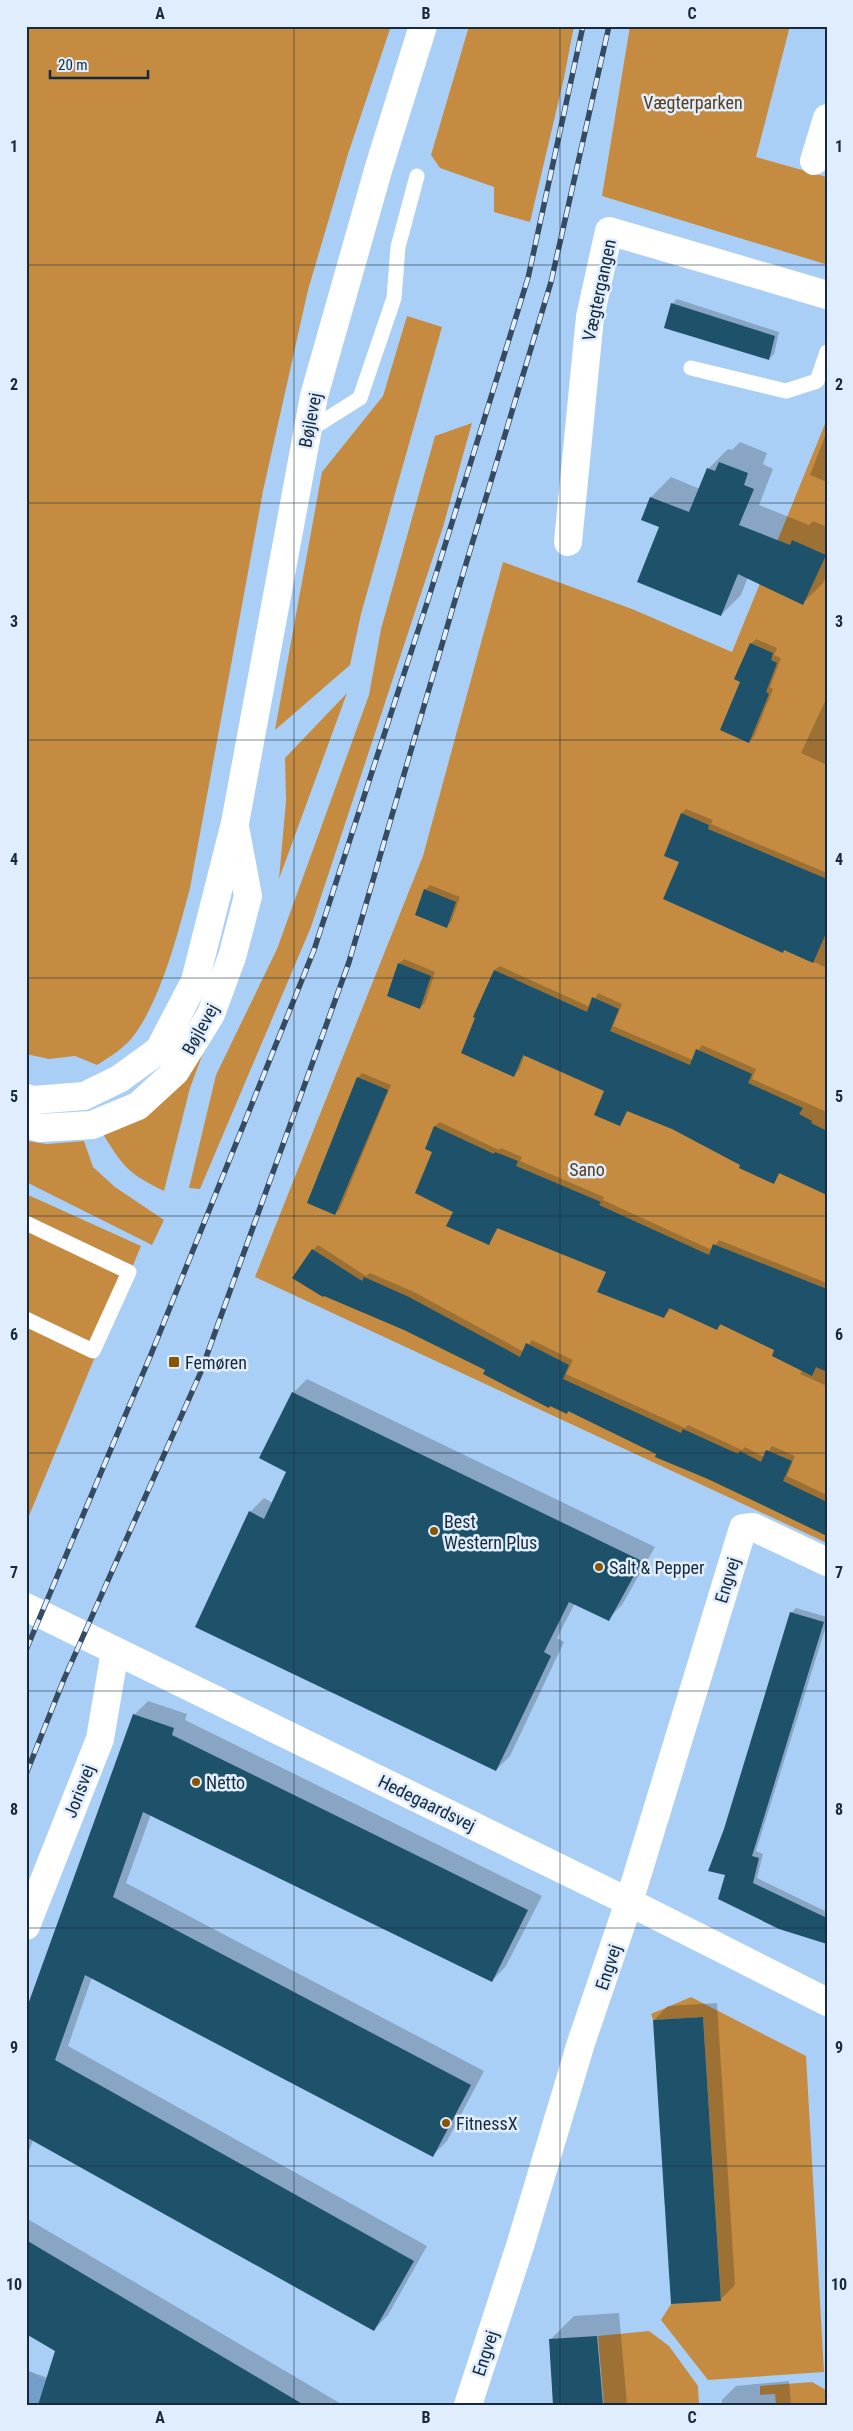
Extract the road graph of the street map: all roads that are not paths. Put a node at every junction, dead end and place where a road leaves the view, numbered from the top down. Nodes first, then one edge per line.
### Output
1 (423, 26) edge
2 (827, 118) edge
3 (814, 161) dead end
4 (417, 176) dead end
5 (827, 296) edge
6 (827, 352) edge
7 (691, 368) dead end
8 (308, 431) junction
9 (568, 542) dead end
10 (235, 823) junction
11 (26, 1098) edge
12 (26, 1124) edge
13 (26, 1223) edge
14 (26, 1319) edge
15 (827, 1562) edge
16 (26, 1607) edge
17 (115, 1651) junction
18 (629, 1902) junction
19 (26, 1926) edge
20 (827, 2002) edge
21 (468, 2405) edge

1 - 8 street, Bøjlevej
2 - 3 street
4 - 8 lane
5 - 9 street, Vægtergangen
6 - 7 lane
8 - 10 street, Bøjlevej
10 - 11 street, Bøjlevej
10 - 12 street, Bøjlevej
13 - 14 lane
15 - 18 street, Engvej
16 - 17 street, Hedegaardsvej
17 - 18 street, Hedegaardsvej
17 - 19 street, Jorisvej
18 - 20 street, Hedegaardsvej
18 - 21 street, Engvej

